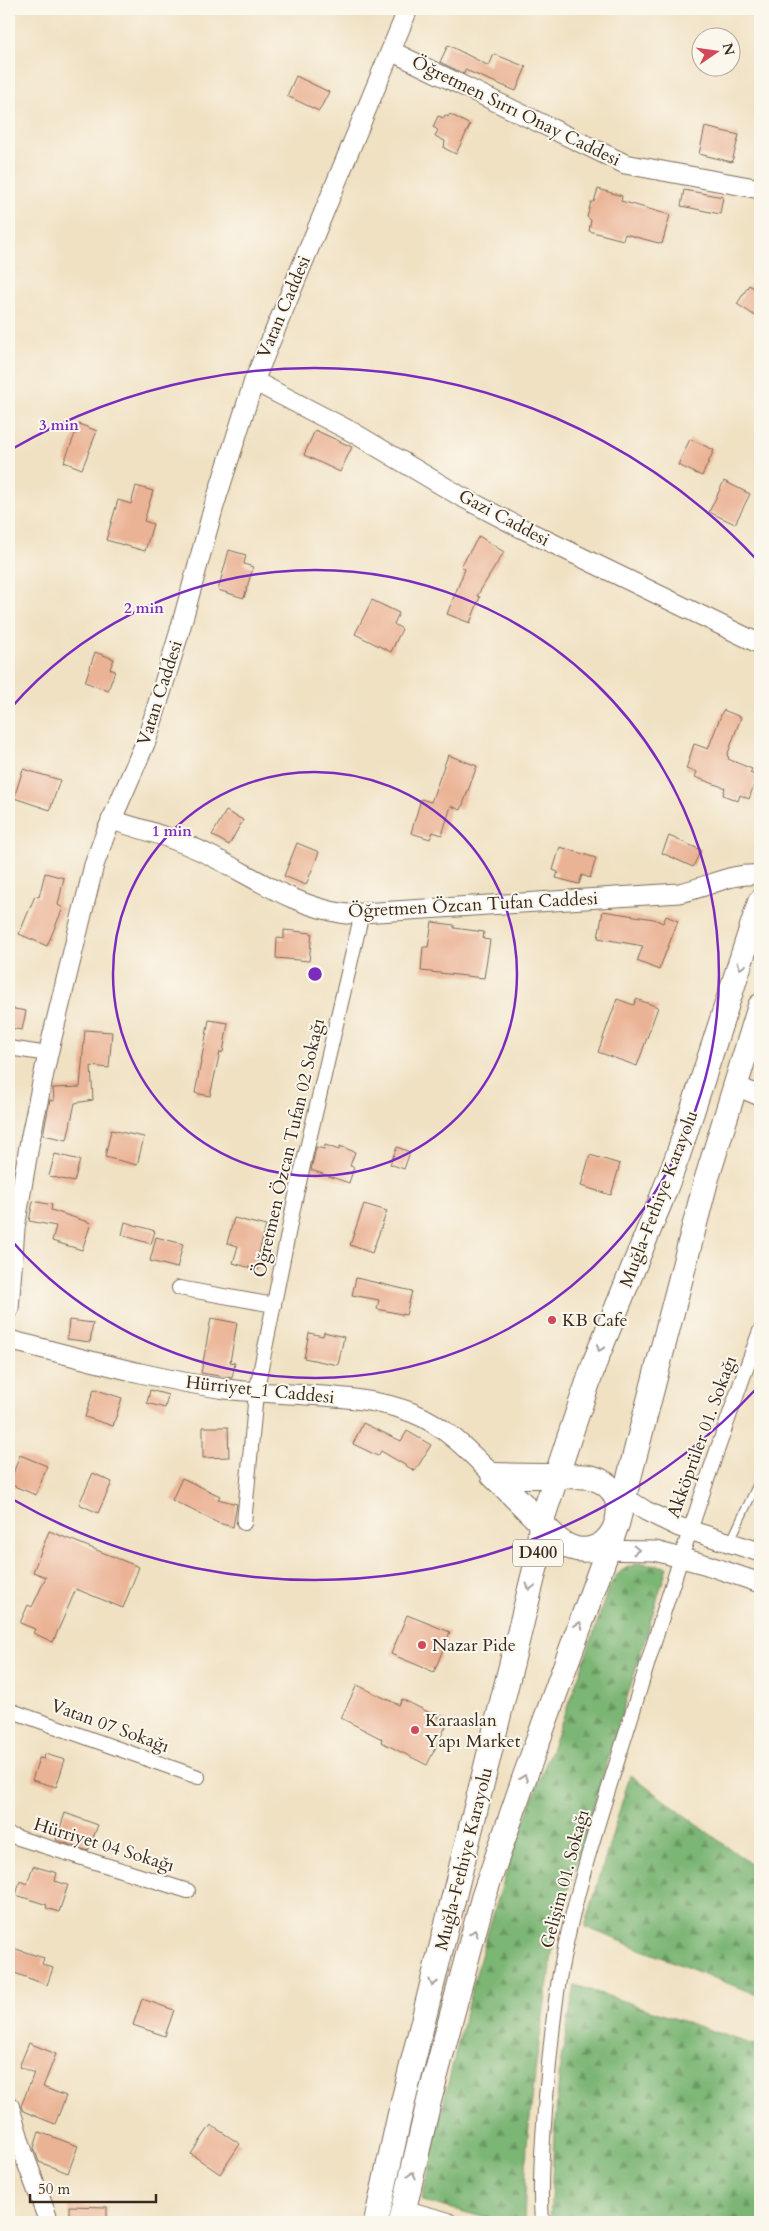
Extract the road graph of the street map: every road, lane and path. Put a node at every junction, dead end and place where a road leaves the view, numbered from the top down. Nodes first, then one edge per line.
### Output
1 (408, 9) edge
2 (392, 51) junction
3 (760, 189) edge
4 (254, 381) junction
5 (760, 644) edge
6 (111, 820) junction
7 (760, 875) edge
8 (760, 902) edge
9 (362, 913) junction
10 (760, 1006) edge
11 (9, 1048) edge
12 (48, 1054) junction
13 (734, 1085) junction
14 (760, 1096) edge
15 (179, 1288) dead end
16 (274, 1305) junction
17 (9, 1309) edge
18 (760, 1331) edge
19 (9, 1340) edge
20 (256, 1393) junction
21 (760, 1448) edge
22 (493, 1475) junction
23 (566, 1476) junction
24 (759, 1481) edge
25 (616, 1492) junction
26 (244, 1524) dead end
27 (547, 1529) junction
28 (689, 1530) junction
29 (730, 1543) junction
30 (598, 1550) junction
31 (760, 1552) edge
32 (680, 1556) junction
33 (760, 1583) edge
34 (9, 1710) edge
35 (198, 1777) dead end
36 (9, 1835) edge
37 (188, 1891) dead end
38 (9, 2105) edge
39 (402, 2216) edge
40 (49, 2222) edge
41 (376, 2222) edge
42 (447, 2222) edge
43 (542, 2222) edge

1 - 2 street, Vatan Caddesi
2 - 3 street, Öğretmen Sırrı Onay Caddesi
2 - 4 street, Vatan Caddesi
4 - 5 street, Gazi Caddesi
4 - 6 street, Vatan Caddesi
6 - 9 street, Öğretmen Özcan Tufan Caddesi
6 - 12 street, Vatan Caddesi
7 - 9 street, Öğretmen Özcan Tufan Caddesi
8 -> 23 highway, Muğla-Fethiye Karayolu / D400
9 - 16 street, Öğretmen Özcan Tufan 02 Sokağı
10 - 13 highway, Muğla-Fethiye Karayolu
11 - 12 street
12 - 17 street, Vatan Caddesi
13 - 14 street
13 - 25 highway, Muğla-Fethiye Karayolu
15 - 16 street
16 - 20 street, Öğretmen Özcan Tufan 02 Sokağı
18 - 28 street, Akköprüler 01. Sokağı
19 - 20 street, Hürriyet_1 Caddesi
20 - 22 street, Hürriyet_1 Caddesi
20 - 26 street, Öğretmen Özcan Tufan 02 Sokağı
21 - 24 lane
22 - 23 highway
22 - 27 highway
23 - 25 highway
23 - 27 highway, Muğla-Fethiye Karayolu / D400
24 - 29 lane
25 - 28 street
25 - 30 highway, Muğla-Fethiye Karayolu
27 - 30 highway
27 -> 41 highway, Muğla-Fethiye Karayolu / D400
28 - 29 street
28 - 32 street, Akköprüler 01. Sokağı
29 - 31 street
30 -> 32 street
39 -> 30 highway, Muğla-Fethiye Karayolu
32 - 33 street
32 - 43 street, Gelişim 01. Sokağı
34 - 35 street, Vatan 07 Sokağı
36 - 37 street, Hürriyet 04 Sokağı
38 - 40 street
39 - 42 street

